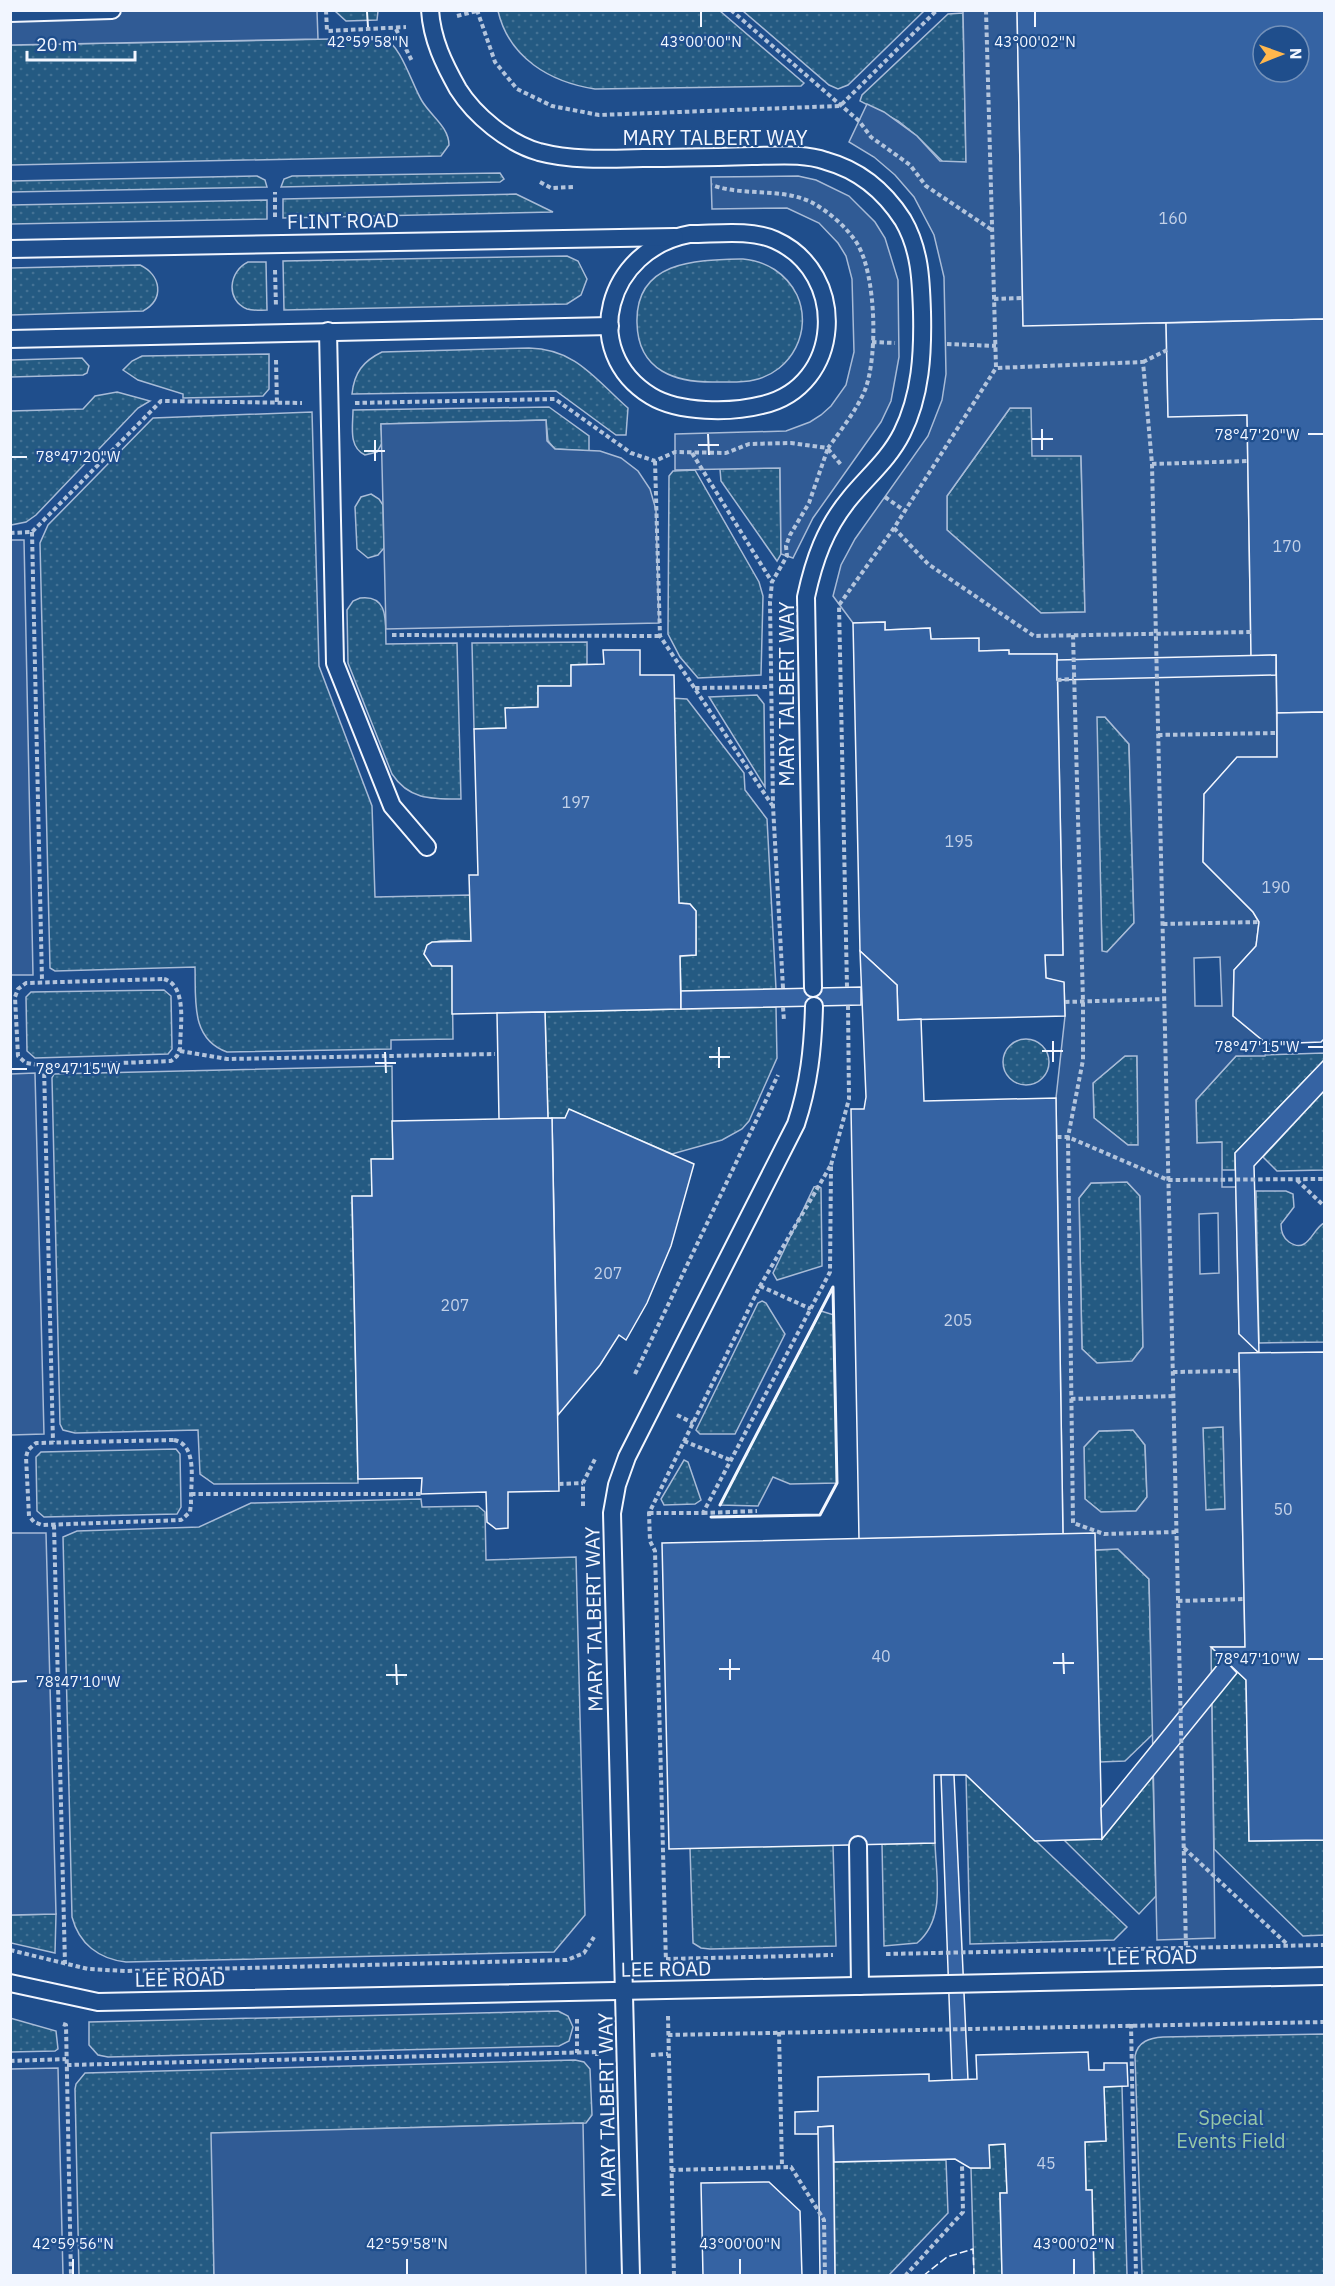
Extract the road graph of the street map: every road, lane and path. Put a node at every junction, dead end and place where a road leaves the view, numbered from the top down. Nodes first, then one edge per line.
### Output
1 (112, 10) edge
2 (326, 10) edge
3 (430, 10) edge
4 (477, 10) edge
5 (731, 10) edge
6 (937, 10) edge
7 (986, 10) edge
8 (10, 13) edge
9 (327, 31) dead end
10 (840, 106) junction
11 (275, 192) dead end
12 (993, 231) junction
13 (675, 237) junction
14 (274, 243) junction
15 (10, 249) edge
16 (1022, 298) dead end
17 (994, 299) junction
18 (610, 326) junction
19 (328, 331) junction
20 (276, 332) junction
21 (10, 339) edge
22 (872, 342) dead end
23 (899, 343) dead end
24 (946, 344) dead end
25 (996, 346) junction
26 (1167, 350) dead end
27 (1143, 362) junction
28 (996, 368) junction
29 (277, 404) dead end
30 (691, 452) dead end
31 (655, 461) dead end
32 (1248, 461) dead end
33 (1152, 464) junction
34 (847, 471) dead end
35 (885, 497) dead end
36 (906, 511) junction
37 (894, 528) junction
38 (10, 532) edge
39 (772, 582) junction
40 (1251, 632) dead end
41 (1156, 633) junction
42 (392, 635) dead end
43 (1073, 635) junction
44 (660, 636) junction
45 (1074, 679) junction
46 (1057, 680) dead end
47 (769, 687) junction
48 (694, 688) junction
49 (1277, 733) dead end
50 (1158, 735) junction
51 (772, 806) junction
52 (427, 847) dead end
53 (1259, 922) dead end
54 (1162, 924) junction
55 (42, 982) junction
56 (813, 987) dead end
57 (847, 987) dead end
58 (783, 988) dead end
59 (1164, 999) junction
60 (1083, 1001) junction
61 (1065, 1002) dead end
62 (848, 1005) dead end
63 (814, 1006) dead end
64 (783, 1007) dead end
65 (784, 1031) dead end
66 (180, 1051) junction
67 (495, 1054) dead end
68 (44, 1066) junction
69 (783, 1066) dead end
70 (1057, 1137) dead end
71 (1068, 1137) junction
72 (831, 1165) junction
73 (1324, 1179) edge
74 (1168, 1180) junction
75 (1297, 1180) junction
76 (1324, 1206) edge
77 (760, 1286) junction
78 (811, 1309) junction
79 (1239, 1371) dead end
80 (1173, 1372) junction
81 (633, 1380) dead end
82 (1174, 1396) junction
83 (1071, 1399) junction
84 (684, 1441) junction
85 (53, 1442) junction
86 (597, 1453) dead end
87 (730, 1460) junction
88 (583, 1483) junction
89 (559, 1484) dead end
90 (190, 1494) junction
91 (421, 1494) dead end
92 (583, 1507) dead end
93 (757, 1511) dead end
94 (649, 1513) junction
95 (703, 1513) junction
96 (54, 1525) junction
97 (1177, 1532) junction
98 (1244, 1599) dead end
99 (1178, 1601) junction
100 (858, 1845) dead end
101 (1184, 1848) junction
102 (595, 1933) dead end
103 (1324, 1945) edge
104 (1288, 1946) junction
105 (1186, 1948) junction
106 (10, 1950) edge
107 (860, 1955) junction
108 (666, 1959) junction
109 (65, 1964) junction
110 (1324, 1976) edge
111 (10, 1983) edge
112 (860, 1986) junction
113 (626, 1990) junction
114 (667, 1990) junction
115 (1324, 2022) edge
116 (1131, 2024) junction
117 (66, 2025) dead end
118 (780, 2032) junction
119 (668, 2035) junction
120 (597, 2052) dead end
121 (10, 2061) edge
122 (67, 2062) junction
123 (962, 2164) dead end
124 (782, 2167) junction
125 (671, 2170) junction
126 (71, 2276) edge
127 (631, 2276) edge
128 (674, 2276) edge
129 (825, 2276) edge
130 (905, 2276) edge
131 (1136, 2276) edge

1 - 8 lane
2 - 9 path
3 - 56 lane, MARY TALBERT WAY
4 - 10 path
5 - 10 path
6 - 10 path
7 - 12 path
10 - 12 path
11 - 14 path
12 - 17 path
13 - 14 lane, FLINT ROAD
13 - 18 lane
13 - 18 lane
14 - 15 lane, FLINT ROAD
14 - 20 path
16 - 17 path
17 - 25 path
18 - 19 lane
19 - 20 lane
19 - 52 lane
20 - 21 lane
20 - 29 path
22 - 23 path
24 - 25 path
25 - 28 path
26 - 27 path
27 - 28 path
27 - 33 path
28 - 36 path
30 - 39 path
31 - 44 path
32 - 33 path
33 - 41 path
34 - 39 path
35 - 36 path
36 - 37 path
37 - 43 path
37 - 57 path
38 - 55 path
39 - 47 path
40 - 41 path
41 - 43 path
41 - 50 path
42 - 44 path
43 - 45 path
44 - 48 path
45 - 46 path
45 - 60 path
47 - 48 path
47 - 51 path
48 - 51 path
49 - 50 path
50 - 54 path
51 - 58 path
53 - 54 path
54 - 59 path
55 - 66 path
55 - 68 path
59 - 60 path
59 - 74 path
60 - 61 path
60 - 71 path
62 - 72 path
63 - 113 lane, MARY TALBERT WAY
64 - 65 path
66 - 67 path
66 - 68 path
68 - 85 path
69 - 81 path
70 - 71 path
71 - 74 path
71 - 83 path
72 - 77 path
72 - 78 path
73 - 75 path
74 - 75 path
74 - 80 path
75 - 76 path
77 - 78 path
77 - 84 path
78 - 87 path
79 - 80 path
80 - 82 path
82 - 83 path
82 - 97 path
83 - 97 path
84 - 87 path
84 - 94 path
85 - 90 path
85 - 96 path
86 - 88 path
87 - 95 path
88 - 89 path
88 - 92 path
90 - 91 path
90 - 96 path
93 - 95 path
94 - 95 path
94 - 108 path
96 - 109 path
97 - 99 path
98 - 99 path
99 - 101 path
100 - 107 lane
101 - 104 path
101 - 105 path
102 - 109 path
103 - 104 path
104 - 105 path
105 - 107 path
106 - 109 path
107 - 108 path
107 - 112 lane
108 - 114 path
110 - 112 lane, LEE ROAD
111 - 113 lane, LEE ROAD
112 - 114 lane, LEE ROAD
113 - 114 lane, LEE ROAD
113 - 127 lane, MARY TALBERT WAY
114 - 119 path
115 - 116 path
116 - 118 path
116 - 131 path
117 - 122 path
118 - 119 path
118 - 124 path
119 - 125 path
120 - 122 path
121 - 122 path
122 - 126 path
123 - 130 path
124 - 125 path
124 - 129 path
125 - 128 path

